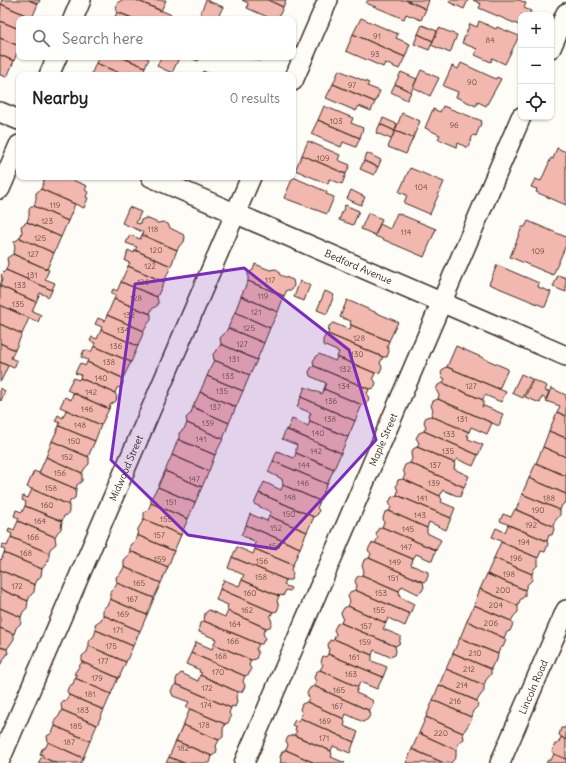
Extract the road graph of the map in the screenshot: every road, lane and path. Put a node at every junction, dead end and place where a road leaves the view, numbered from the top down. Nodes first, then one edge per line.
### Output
1 (81, 0) edge
2 (328, 0) edge
3 (566, 13) edge
4 (74, 16) edge
5 (554, 41) edge
6 (56, 60) edge
7 (50, 72) edge
8 (296, 73) edge
9 (0, 112) edge
10 (16, 119) edge
11 (521, 120) edge
12 (16, 152) edge
13 (158, 180) edge
14 (250, 180) edge
15 (0, 189) edge
16 (236, 214) junction
17 (442, 303) junction
18 (566, 356) edge
19 (566, 610) edge
20 (0, 760) edge
21 (244, 763) edge
22 (500, 763) edge

1 - 4 street
2 - 8 street
3 - 5 street
6 - 7 street
9 - 10 street
11 - 17 street, Maple Street
12 - 15 street
13 - 16 street, Bedford Avenue
14 - 16 street, Midwood Street
16 - 17 street, Bedford Avenue
16 - 20 street, Midwood Street
17 - 18 street, Bedford Avenue
17 - 21 street, Maple Street
19 - 22 street, Lincoln Road

